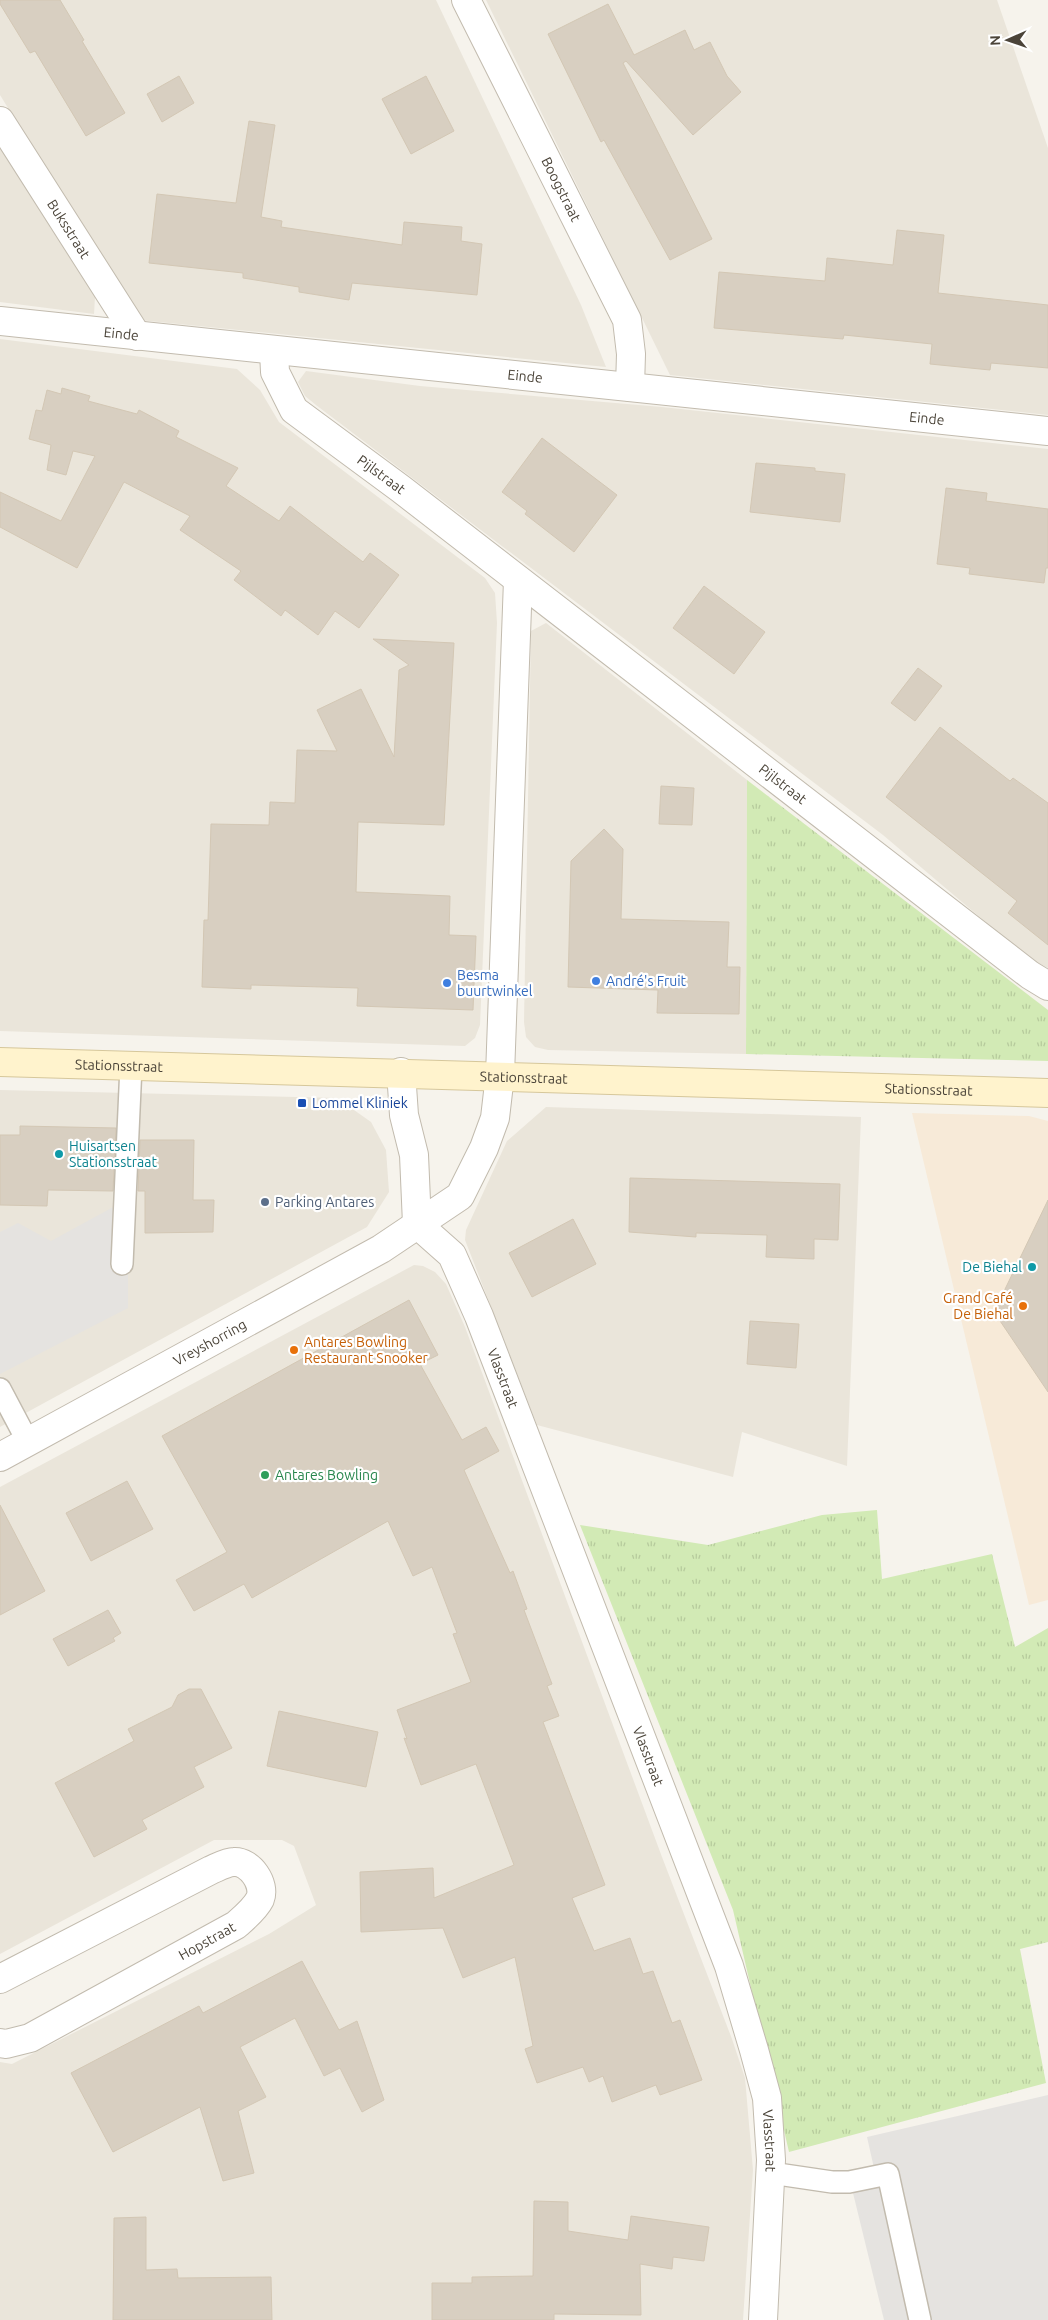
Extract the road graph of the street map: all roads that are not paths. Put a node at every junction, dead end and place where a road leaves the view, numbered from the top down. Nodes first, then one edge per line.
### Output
1 (466, 0) edge
2 (0, 121) edge
3 (0, 321) edge
4 (137, 336) junction
5 (274, 351) junction
6 (630, 387) junction
7 (1048, 431) edge
8 (518, 580) junction
9 (1048, 986) edge
10 (0, 1062) edge
11 (131, 1066) junction
12 (401, 1072) junction
13 (500, 1075) junction
14 (1048, 1092) edge
15 (417, 1224) junction
16 (122, 1264) dead end
17 (0, 1389) edge
18 (28, 1442) junction
19 (0, 1457) edge
20 (0, 1979) edge
21 (0, 2043) edge
22 (771, 2173) junction
23 (763, 2320) edge
24 (920, 2320) edge

1 - 6 street, Boogstraat
2 - 4 street, Buksstraat
3 - 4 street, Einde
4 - 5 street, Einde
5 - 6 street, Einde
5 - 8 street, Pijlstraat
6 - 7 street, Einde
8 - 9 street, Pijlstraat
8 - 13 street
10 - 11 main road, Stationsstraat
11 - 12 main road, Stationsstraat
11 - 16 lane
12 - 13 main road, Stationsstraat
12 - 15 street
13 - 14 main road, Stationsstraat
13 - 15 street, Vreyshorring
15 - 18 street, Vreyshorring
15 - 22 street, Vlasstraat
17 - 18 lane
18 - 19 street, Vreyshorring
20 - 21 street, Hopstraat
22 - 23 street, Vlasstraat
22 - 24 lane

